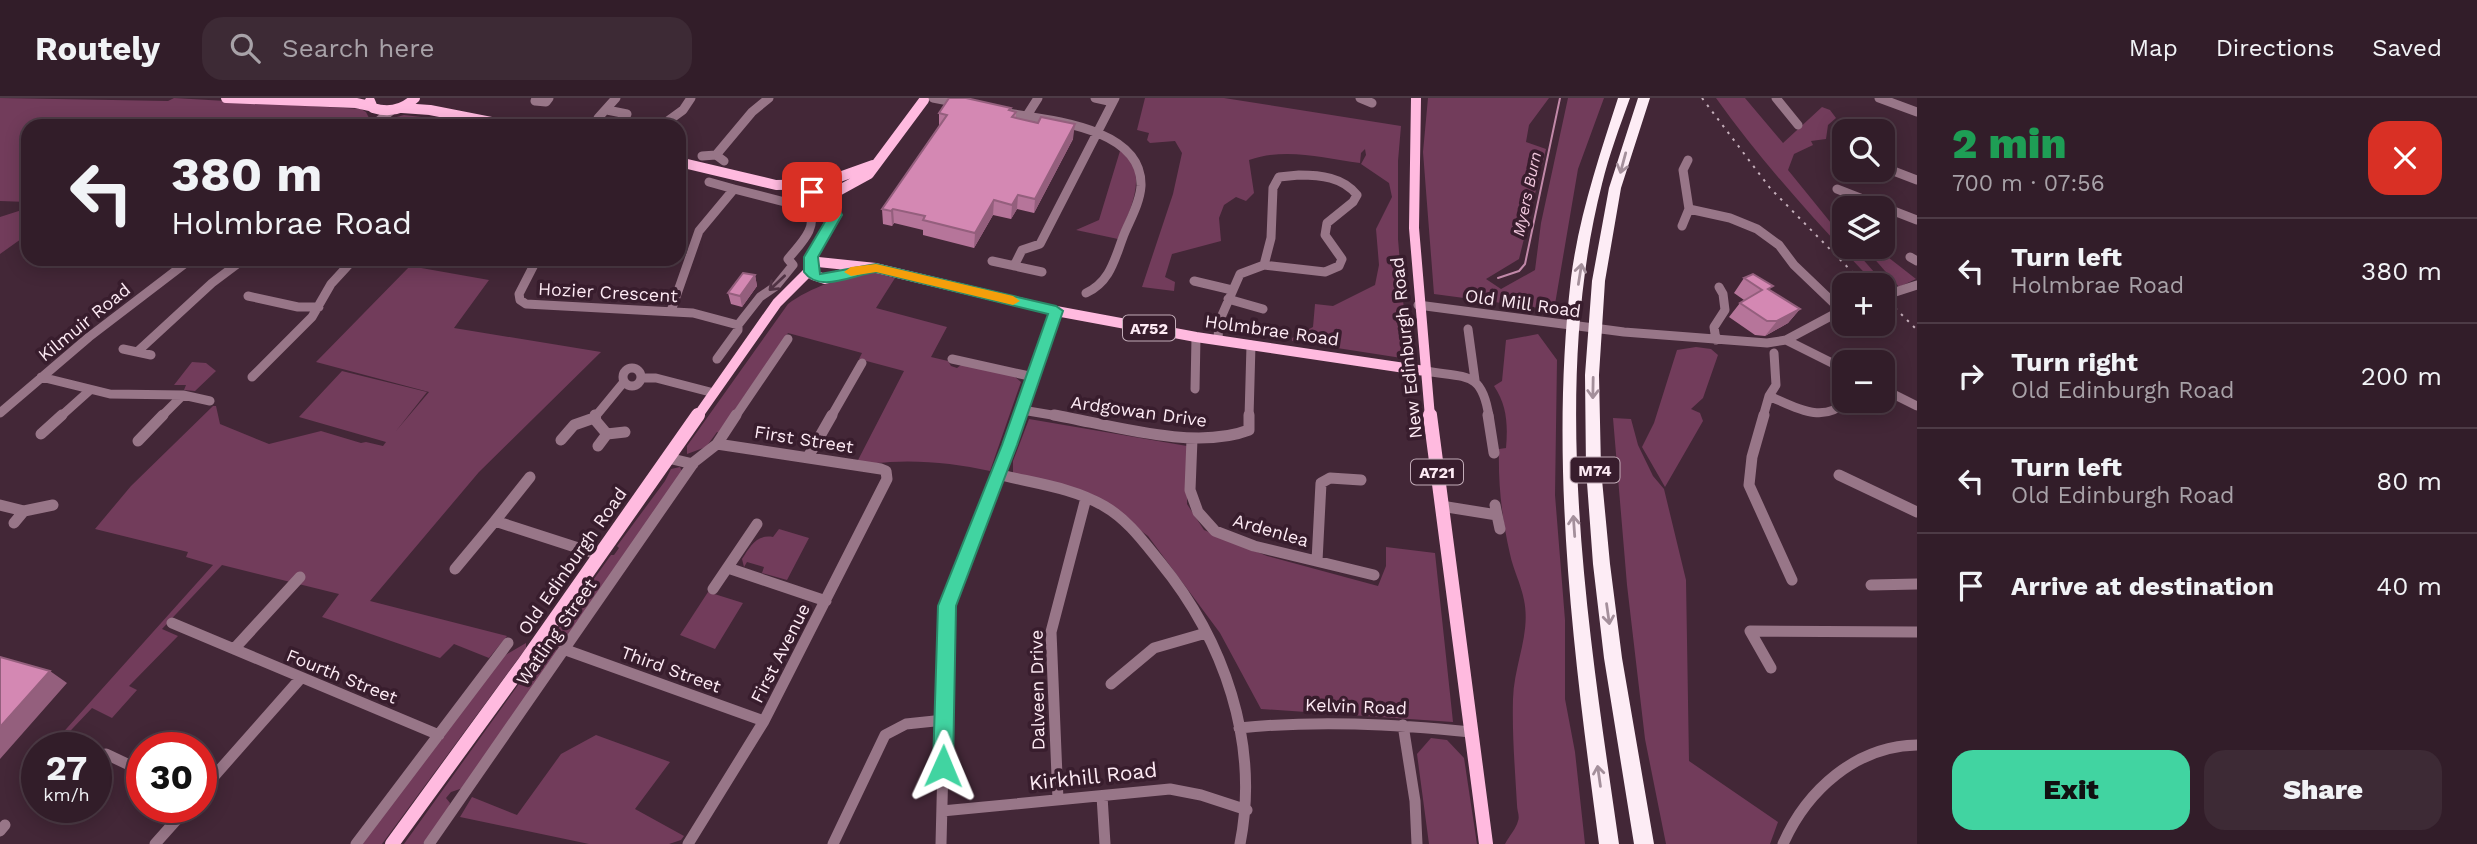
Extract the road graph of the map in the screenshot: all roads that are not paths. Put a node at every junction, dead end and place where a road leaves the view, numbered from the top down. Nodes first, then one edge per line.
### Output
1 (226, 98) edge
2 (416, 98) edge
3 (536, 98) edge
4 (549, 98) edge
5 (616, 98) edge
6 (691, 98) edge
7 (769, 98) edge
8 (910, 98) edge
9 (1038, 98) edge
10 (1095, 98) edge
11 (1416, 98) edge
12 (1624, 98) edge
13 (1644, 98) edge
14 (1776, 98) edge
15 (1879, 98) edge
16 (929, 99) edge
17 (1114, 100) edge
18 (1357, 100) edge
19 (1372, 103) dead end
20 (967, 105) edge
21 (1782, 106) junction
22 (1798, 106) dead end
23 (402, 108) junction
24 (373, 109) edge
25 (430, 110) junction
26 (607, 110) junction
27 (914, 110) junction
28 (990, 110) edge
29 (1917, 112) edge
30 (627, 114) dead end
31 (1026, 117) junction
32 (598, 118) dead end
33 (476, 119) edge
34 (671, 119) edge
35 (1798, 125) dead end
36 (1097, 132) junction
37 (716, 155) junction
38 (702, 156) dead end
39 (1688, 160) dead end
40 (724, 161) dead end
41 (876, 163) junction
42 (686, 164) edge
43 (1895, 172) edge
44 (742, 179) junction
45 (1917, 180) edge
46 (709, 182) dead end
47 (823, 184) junction
48 (734, 189) junction
49 (1837, 189) dead end
50 (837, 193) junction
51 (818, 197) junction
52 (808, 208) junction
53 (1689, 209) junction
54 (836, 215) junction
55 (1917, 220) edge
56 (1682, 226) dead end
57 (825, 236) junction
58 (686, 255) edge
59 (992, 261) dead end
60 (833, 262) junction
61 (1264, 265) junction
62 (181, 266) edge
63 (235, 266) edge
64 (348, 266) edge
65 (533, 266) edge
66 (682, 266) edge
67 (1014, 266) junction
68 (869, 267) junction
69 (812, 268) junction
70 (1042, 272) dead end
71 (829, 278) junction
72 (1194, 281) dead end
73 (1916, 285) edge
74 (1719, 287) dead end
75 (1895, 292) edge
76 (1086, 293) dead end
77 (1230, 294) junction
78 (248, 296) dead end
79 (781, 299) junction
80 (1832, 300) edge
81 (1418, 305) junction
82 (319, 307) junction
83 (1263, 309) dead end
84 (671, 311) junction
85 (1056, 311) junction
86 (1832, 316) edge
87 (738, 325) junction
88 (1468, 329) dead end
89 (1196, 337) junction
90 (788, 339) dead end
91 (1217, 339) junction
92 (1716, 340) junction
93 (1786, 340) junction
94 (1251, 345) junction
95 (726, 347) junction
96 (123, 349) dead end
97 (137, 352) junction
98 (743, 352) junction
99 (1774, 353) dead end
100 (151, 355) dead end
101 (717, 359) dead end
102 (952, 359) dead end
103 (862, 363) dead end
104 (1832, 363) edge
105 (1425, 371) junction
106 (41, 377) junction
107 (252, 377) dead end
108 (1034, 377) junction
109 (1475, 380) junction
110 (1195, 389) dead end
111 (89, 391) junction
112 (713, 393) junction
113 (1895, 395) edge
114 (183, 396) junction
115 (1769, 396) junction
116 (210, 401) dead end
117 (1917, 406) edge
118 (1022, 410) junction
119 (0, 413) edge
120 (1833, 413) edge
121 (594, 418) junction
122 (625, 432) dead end
123 (41, 434) dead end
124 (607, 434) junction
125 (1192, 439) junction
126 (561, 440) dead end
127 (138, 441) dead end
128 (717, 444) junction
129 (598, 446) dead end
130 (1494, 453) dead end
131 (808, 457) junction
132 (668, 458) junction
133 (693, 464) junction
134 (886, 471) joint
135 (997, 474) junction
136 (1839, 475) dead end
137 (530, 477) dead end
138 (1361, 480) dead end
139 (1086, 498) junction
140 (0, 505) edge
141 (53, 505) dead end
142 (1441, 506) junction
143 (24, 511) junction
144 (1917, 512) edge
145 (495, 521) junction
146 (14, 523) dead end
147 (757, 524) dead end
148 (1500, 530) dead end
149 (600, 555) junction
150 (1317, 561) junction
151 (728, 568) junction
152 (455, 569) dead end
153 (1374, 575) dead end
154 (300, 577) dead end
155 (1792, 580) dead end
156 (1917, 584) edge
157 (1871, 585) dead end
158 (713, 589) dead end
159 (826, 601) junction
160 (172, 623) dead end
161 (1917, 632) edge
162 (1206, 633) junction
163 (508, 643) dead end
164 (234, 649) junction
165 (566, 650) junction
166 (1771, 668) dead end
167 (300, 679) junction
168 (1111, 684) dead end
169 (944, 720) junction
170 (764, 721) junction
171 (1404, 725) junction
172 (1239, 728) junction
173 (1471, 732) junction
174 (439, 734) junction
175 (1917, 745) edge
176 (217, 773) edge
177 (1102, 796) junction
178 (1058, 800) junction
179 (1247, 810) junction
180 (942, 811) junction
181 (174, 823) edge
182 (155, 844) edge
183 (356, 844) edge
184 (392, 844) edge
185 (429, 844) edge
186 (688, 844) edge
187 (833, 844) edge
188 (941, 844) edge
189 (1105, 844) edge
190 (1240, 844) edge
191 (1417, 844) edge
192 (1486, 844) edge
193 (1609, 844) edge
194 (1644, 844) edge
195 (1783, 844) edge

1 - 24 main road
2 - 23 main road
2 - 25 main road
3 - 4 street
5 - 26 street
6 - 34 street
7 - 37 street
8 - 16 main road
8 - 27 main road
9 - 31 street
10 - 17 street
11 - 81 main road, New Edinburgh Road / A721
193 -> 12 highway, M74
13 -> 194 highway, M74
14 - 21 street
15 - 29 street
16 - 20 street
16 - 27 main road
17 - 36 street
18 - 19 street
21 - 22 street
21 - 35 street
23 - 24 main road
23 - 25 main road
25 - 33 main road
26 - 30 street
26 - 32 street
27 - 41 main road
28 - 31 street
31 - 36 street
36 - 67 street
36 - 76 street
37 - 38 street
37 - 40 street
39 - 53 street
41 - 47 main road
41 - 50 main road
42 - 44 main road
43 - 45 street
44 - 47 main road
44 - 51 main road
46 - 48 street
47 - 50 main road
47 - 51 main road
48 - 52 street
48 - 58 street
49 - 55 street
50 - 51 main road
50 - 54 main road, Old Edinburgh Road
51 - 52 street
51 - 54 main road
52 -> 87 street
53 - 56 street
53 - 80 street
54 - 57 main road, Old Edinburgh Road
57 - 60 main road
57 - 69 main road, Old Edinburgh Road
59 - 67 street
60 - 68 main road, Holmbrae Road / A752
60 - 69 main road
60 - 71 main road
61 - 61 street
61 - 77 street
62 - 106 street, Kilmuir Road
63 - 97 street
64 - 82 street
65 - 84 street, Hozier Crescent
66 - 84 street
67 - 70 street
68 - 71 main road, Holmbrae Road / A752
68 - 85 main road, Holmbrae Road / A752
69 - 71 main road
69 - 79 main road, Old Edinburgh Road
71 - 79 main road, Old Edinburgh Road
72 - 77 street
73 - 75 street
74 - 92 street
77 - 83 street
77 - 91 street
78 - 82 street
79 - 98 main road, Old Edinburgh Road
81 - 92 street, Old Mill Road
81 - 105 main road, New Edinburgh Road / A721
82 - 107 street
84 - 87 street, Hozier Crescent
85 - 89 main road, Holmbrae Road / A752
85 - 108 street
86 - 93 street
87 - 95 street
88 - 109 street
89 - 91 main road, Holmbrae Road / A752
89 - 110 street
90 - 128 street, Watling Street
91 - 94 main road, Holmbrae Road / A752
92 - 93 street, Old Mill Road
93 - 104 street
94 - 105 main road, Holmbrae Road / A752
94 - 125 street, Ardgowan Drive
95 - 98 street
95 - 101 street
96 - 97 street
97 - 100 street
98 - 112 main road, Old Edinburgh Road
99 - 115 street
102 - 108 street
103 - 131 street
105 - 109 street
105 - 142 main road, New Edinburgh Road / A721
106 - 111 street
106 - 119 street, Kilmuir Road
108 - 118 street
109 - 130 street
111 - 114 street
111 - 123 street
112 - 121 street
112 - 132 main road, Old Edinburgh Road
113 - 117 street
114 - 116 street
114 - 127 street
115 - 120 street
115 - 155 street
118 - 125 street, Ardgowan Drive
118 - 135 street
121 - 124 street
121 - 126 street
122 - 124 street
124 - 129 street
125 - 150 street, Ardenlea
128 - 131 street, First Street
128 - 133 street, Watling Street
131 - 134 street, First Street
132 - 133 street
132 - 149 main road, Old Edinburgh Road
133 - 165 street, Watling Street
134 - 159 street, First Avenue
135 - 139 street
135 - 169 street
136 - 144 street
137 - 145 street
138 - 150 street
139 - 162 street
139 - 178 street, Dalveen Drive
140 - 143 street
141 - 143 street
142 - 148 street
142 - 173 main road, New Edinburgh Road / A721
143 - 146 street
145 - 149 street
145 - 152 street
147 - 151 street
149 - 184 main road, Old Edinburgh Road
150 - 153 street, Ardenlea
151 - 158 street
151 - 159 street
154 - 164 street
156 - 157 street
159 - 170 street, First Avenue
160 - 164 street, Fourth Street
161 - 166 street
162 - 168 street
162 - 172 street
163 - 174 street, Old Edinburgh Road
164 - 167 street, Fourth Street
165 - 170 street, Third Street
165 - 185 street, Watling Street
167 - 174 street, Fourth Street
167 - 176 street
169 - 180 street
169 - 187 street
170 - 186 street, First Avenue
171 - 172 street, Kelvin Road
171 - 173 street, Kelvin Road
171 - 191 street
172 - 179 street
173 - 192 main road, New Edinburgh Road / A721
174 - 183 street, Old Edinburgh Road
175 - 195 street
177 - 178 street, Kirkhill Road
177 - 179 street, Kirkhill Road
177 - 189 street
178 - 180 street, Kirkhill Road
179 - 190 street
180 - 188 street
181 - 182 street

